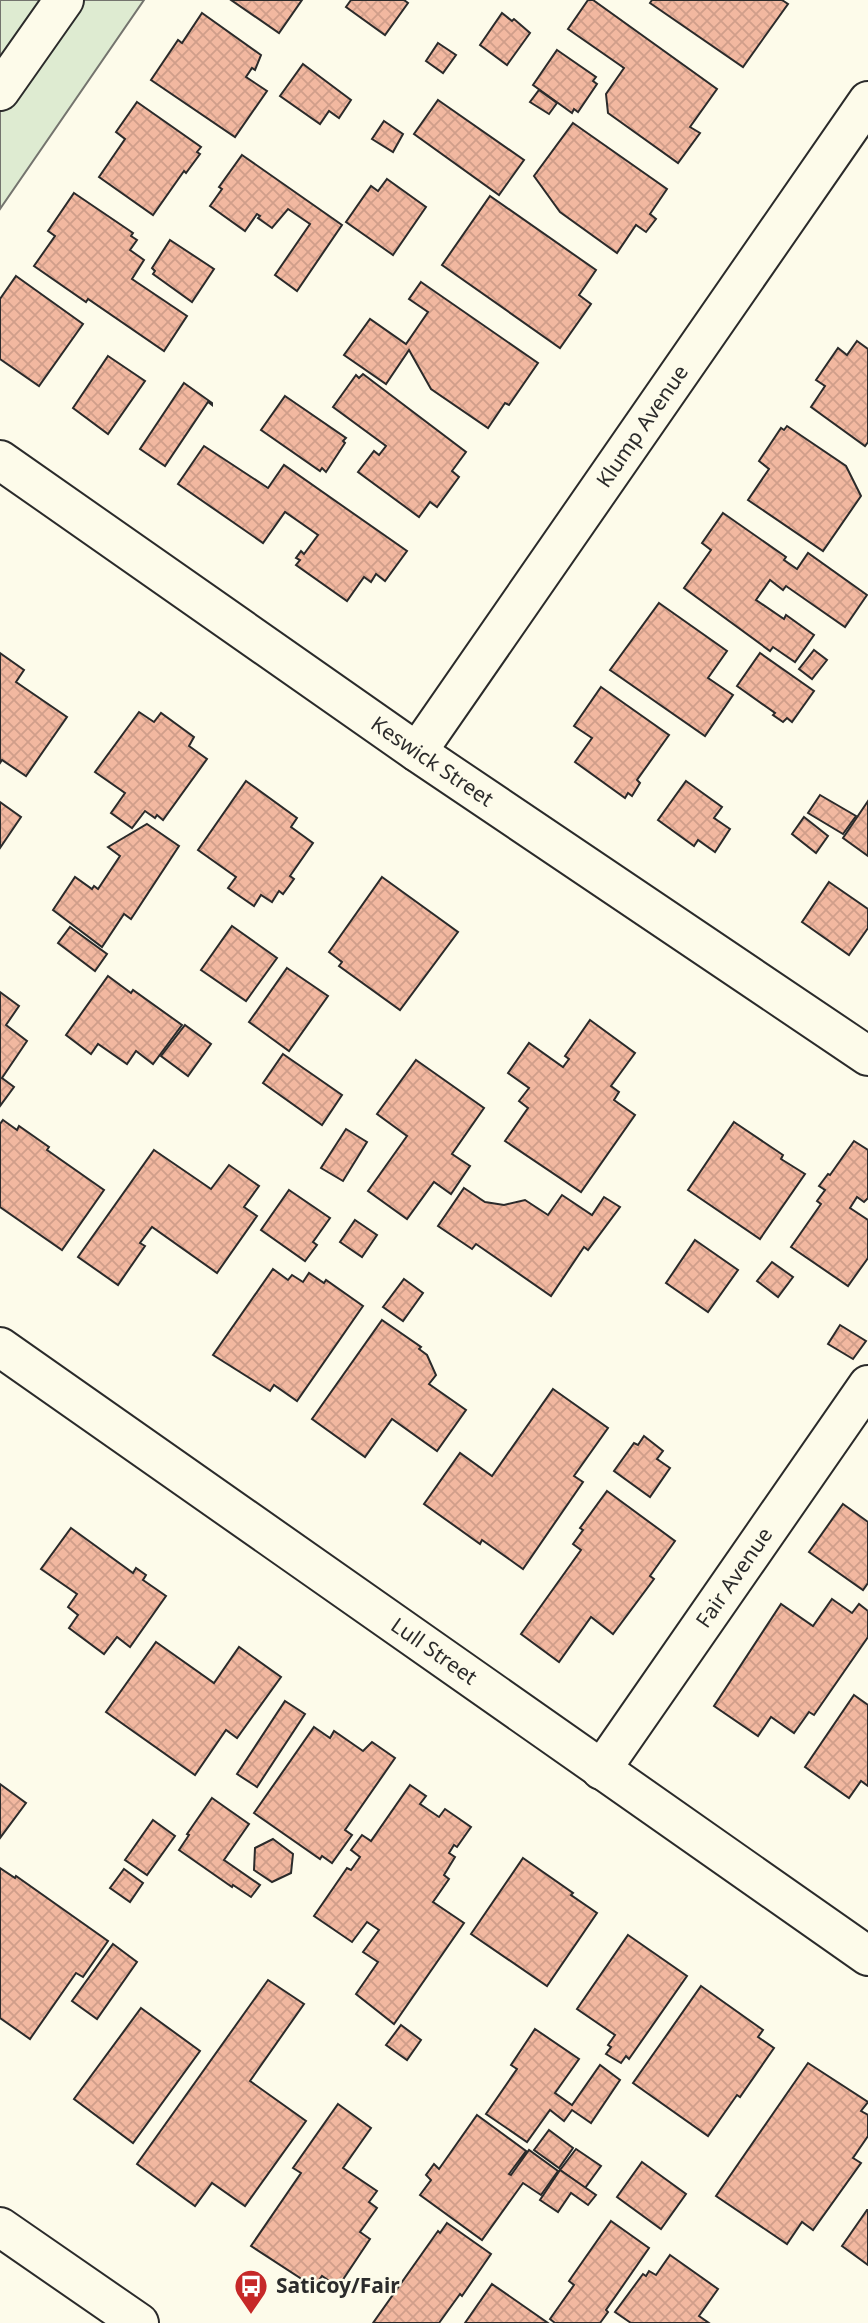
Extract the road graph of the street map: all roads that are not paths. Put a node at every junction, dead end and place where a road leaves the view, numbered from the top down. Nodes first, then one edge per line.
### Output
1 (64, 0) edge
2 (0, 91) edge
3 (868, 101) edge
4 (0, 460) edge
5 (416, 752) junction
6 (868, 1056) edge
7 (0, 1347) edge
8 (868, 1385) edge
9 (601, 1770) junction
10 (868, 1956) edge
11 (0, 2227) edge
12 (139, 2323) edge

1 - 2 street
3 - 5 street, Klump Avenue
4 - 5 street, Keswick Street
5 - 6 street, Keswick Street
7 - 9 street, Lull Street
8 - 9 street, Fair Avenue
9 - 10 street, Lull Street
11 - 12 street

